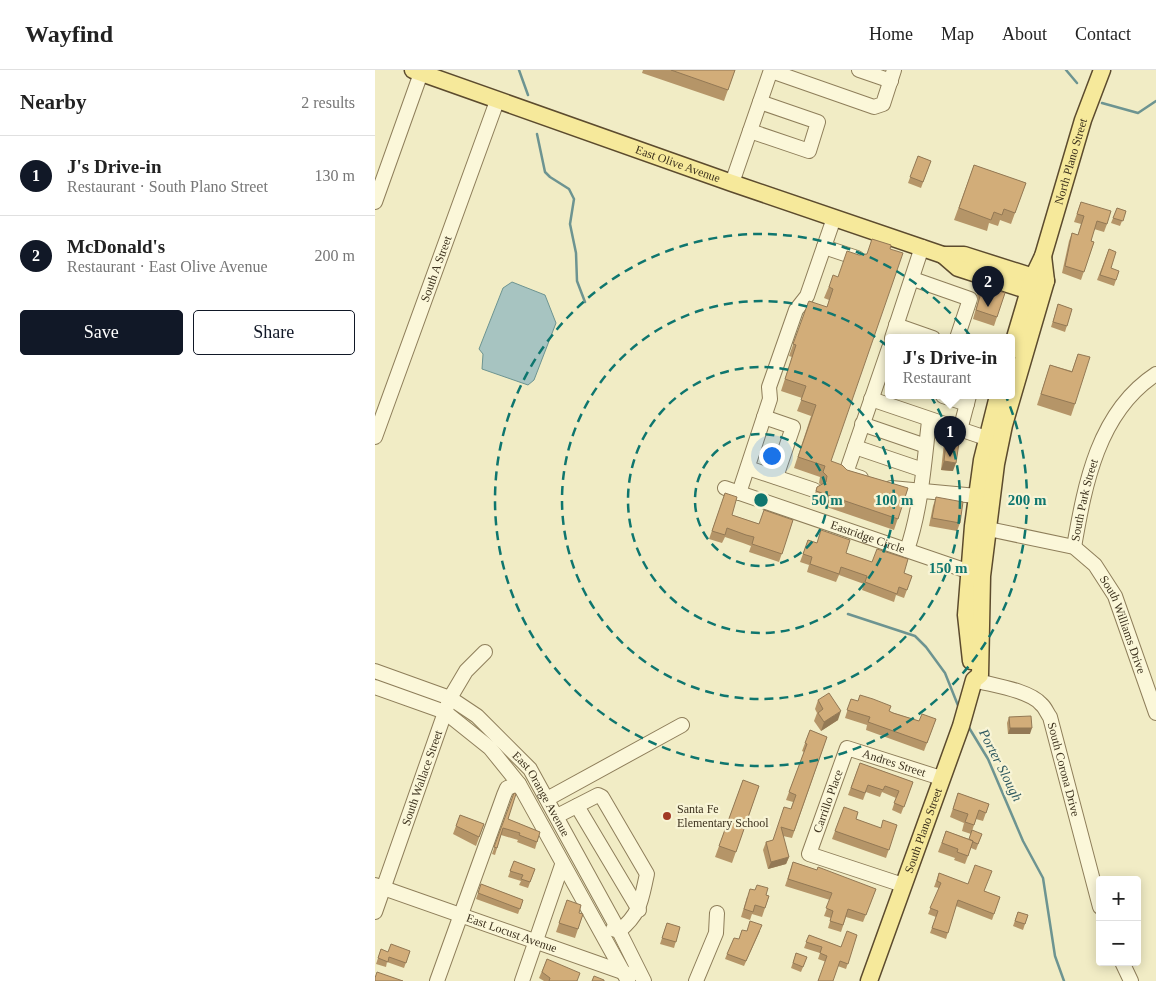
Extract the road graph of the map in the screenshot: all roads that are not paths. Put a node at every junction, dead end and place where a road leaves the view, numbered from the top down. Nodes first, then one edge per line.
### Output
1 (771, 70) edge
2 (859, 70) edge
3 (1102, 70) edge
4 (417, 71) edge
5 (892, 75) edge
6 (497, 101) junction
7 (760, 102) junction
8 (750, 131) junction
9 (732, 183) junction
10 (375, 202) edge
11 (834, 218) junction
12 (824, 247) junction
13 (922, 247) junction
14 (857, 258) edge
15 (913, 279) junction
16 (1037, 286) junction
17 (894, 334) edge
18 (958, 334) edge
19 (1015, 341) edge
20 (1156, 374) edge
21 (884, 376) edge
22 (1015, 380) edge
23 (871, 399) junction
24 (997, 399) edge
25 (1011, 399) edge
26 (968, 400) edge
27 (764, 417) junction
28 (929, 421) junction
29 (862, 424) junction
30 (960, 430) junction
31 (375, 438) edge
32 (986, 438) junction
33 (926, 446) junction
34 (855, 447) junction
35 (748, 468) junction
36 (923, 470) junction
37 (775, 477) junction
38 (725, 488) dead end
39 (814, 490) edge
40 (921, 491) junction
41 (985, 492) junction
42 (739, 493) junction
43 (980, 527) junction
44 (1074, 547) junction
45 (907, 550) junction
46 (976, 573) junction
47 (485, 652) dead end
48 (375, 671) edge
49 (974, 680) junction
50 (375, 686) edge
51 (449, 698) junction
52 (445, 712) junction
53 (1156, 712) edge
54 (682, 725) dead end
55 (847, 748) joint
56 (941, 778) junction
57 (519, 784) junction
58 (547, 799) junction
59 (577, 806) junction
60 (557, 816) junction
61 (563, 865) junction
62 (570, 878) junction
63 (903, 885) junction
64 (379, 886) edge
65 (1096, 892) edge
66 (639, 910) junction
67 (375, 912) edge
68 (717, 913) dead end
69 (461, 916) junction
70 (619, 930) junction
71 (535, 942) junction
72 (1124, 966) edge
73 (619, 976) edge
74 (645, 980) edge
75 (437, 981) edge
76 (522, 981) edge
77 (696, 981) edge
78 (869, 981) edge
79 (1131, 981) edge

1 - 5 street
1 - 7 street
2 - 5 street
3 - 16 main road, North Plano Street
4 - 6 main road, East Olive Avenue
4 - 10 street
6 - 9 main road, East Olive Avenue
6 - 31 street, South A Street
7 - 8 street
7 - 8 street
8 - 9 street
9 - 11 main road, East Olive Avenue
11 - 12 street
11 - 13 main road, East Olive Avenue
12 - 14 street
12 - 27 street
13 - 15 street
13 - 16 main road, East Olive Avenue
15 - 17 street
15 - 18 street
16 - 19 main road
16 - 22 main road, South Plano Street
20 - 44 street, South Park Street
21 - 23 street
23 - 28 street
23 - 29 street
24 - 32 main road
25 - 41 main road, South Plano Street
26 - 30 street
27 - 35 street
27 - 37 street
28 - 30 street
28 - 33 street
29 - 33 street
29 - 34 street
30 - 32 street
32 - 41 main road
33 - 36 street
34 - 36 street
34 - 40 street
35 - 37 street
35 - 42 street
36 - 40 street
37 - 39 street
38 - 42 street, Eastridge Circle
40 - 41 street
40 - 45 street
41 - 43 main road, South Plano Street
42 - 45 street, Eastridge Circle
43 - 44 street, South Park Street
43 - 46 main road, South Plano Street
44 - 53 street, South Williams Drive
45 - 46 street, Eastridge Circle
46 - 49 main road, South Plano Street
47 - 51 street, South Wallace Street
48 - 51 street, East Orange Avenue
49 - 56 main road, South Plano Street
49 - 65 street, South Corona Drive
50 - 52 street, East Orange Avenue
51 - 52 street, South Wallace Street
51 - 58 street, East Orange Avenue
52 - 57 street, East Orange Avenue
52 - 64 street, South Wallace Street
54 - 58 street
55 - 56 street, Andres Street
55 - 63 street, Carrillo Place
56 - 63 main road, South Plano Street
57 - 61 street, East Orange Avenue
57 - 69 street
58 - 60 street, East Orange Avenue
59 - 60 street
59 - 66 street
59 - 66 street
60 - 70 street, East Orange Avenue
61 - 62 street, East Orange Avenue
61 - 71 street
62 - 70 street
62 - 73 street, East Orange Avenue
63 - 78 main road, South Plano Street
64 - 67 street, South Wallace Street
64 - 69 street, East Locust Avenue
66 - 70 street
68 - 77 street
69 - 71 street, East Locust Avenue
69 - 75 street
70 - 74 street, East Orange Avenue
71 - 73 street, East Locust Avenue
71 - 76 street
72 - 79 street
73 - 74 street, East Locust Avenue

